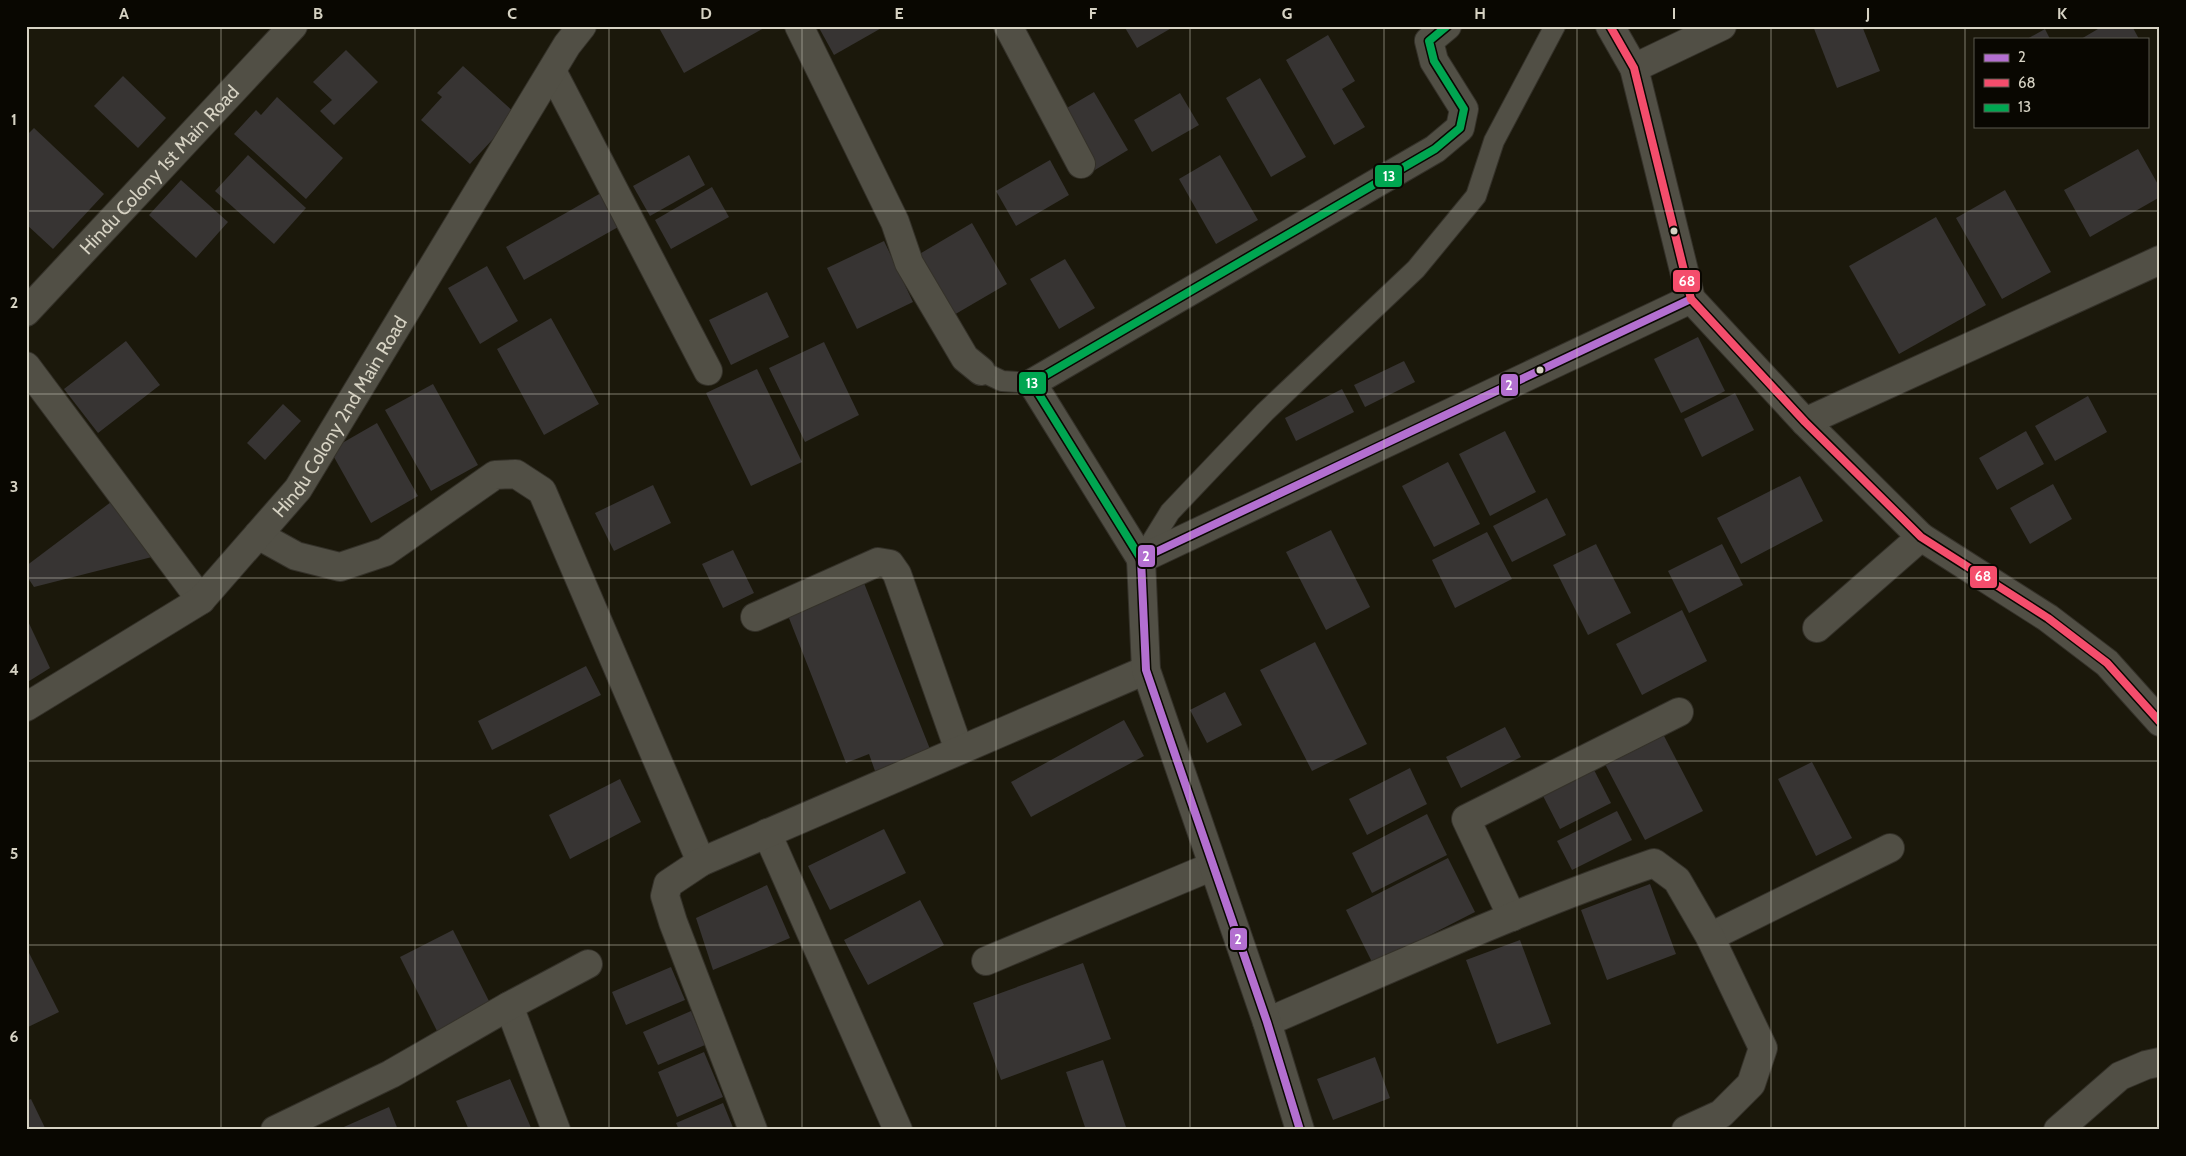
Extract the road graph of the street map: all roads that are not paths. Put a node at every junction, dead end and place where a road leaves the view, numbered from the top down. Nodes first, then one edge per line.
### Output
1 (293, 26) edge
2 (799, 26) edge
3 (1008, 26) edge
4 (1447, 26) edge
5 (1555, 26) edge
6 (1610, 26) edge
7 (1722, 26) edge
8 (569, 32) edge
9 (1634, 68) junction
10 (552, 71) junction
11 (1082, 164) dead end
12 (2160, 260) edge
13 (1691, 299) junction
14 (26, 312) edge
15 (26, 366) edge
16 (708, 371) dead end
17 (981, 372) joint
18 (1032, 383) junction
19 (1804, 422) junction
20 (258, 535) junction
21 (1921, 538) junction
22 (1141, 559) junction
23 (201, 600) junction
24 (755, 617) dead end
25 (1817, 628) dead end
26 (1146, 670) junction
27 (26, 707) edge
28 (1679, 712) dead end
29 (2160, 722) edge
30 (959, 750) junction
31 (767, 833) junction
32 (1890, 848) dead end
33 (701, 862) junction
34 (1214, 866) junction
35 (1512, 917) junction
36 (1710, 937) junction
37 (986, 960) dead end
38 (588, 964) dead end
39 (509, 1006) junction
40 (1267, 1022) junction
41 (2160, 1062) edge
42 (275, 1130) edge
43 (556, 1130) edge
44 (753, 1130) edge
45 (898, 1130) edge
46 (1300, 1130) edge
47 (1686, 1130) edge
48 (2058, 1130) edge

1 - 14 street, Hindu Colony 1st Main Road
2 - 17 street
3 - 11 street
4 - 18 street
5 - 22 lane
6 - 9 street
7 - 9 street
8 - 10 street, Hindu Colony 2nd Main Road
9 - 13 street
10 - 16 street
10 - 20 street, Hindu Colony 2nd Main Road
12 - 19 street
13 - 19 street
13 - 22 street
15 - 23 street
17 - 18 lane
18 - 22 street
19 - 21 street
20 - 23 street, Hindu Colony 2nd Main Road
20 - 33 street
21 - 25 street
21 - 29 street
22 - 26 street
23 - 27 street, Hindu Colony 2nd Main Road
24 - 30 street
26 - 30 street
26 - 34 street
28 - 35 street
30 - 31 street
31 - 33 street
31 - 45 street
32 - 36 street
33 - 44 street
34 - 37 street
34 - 40 street
35 - 36 street
35 - 40 street
36 - 47 street
38 - 39 street
39 - 42 street
39 - 43 street
40 - 46 street
41 - 48 street

